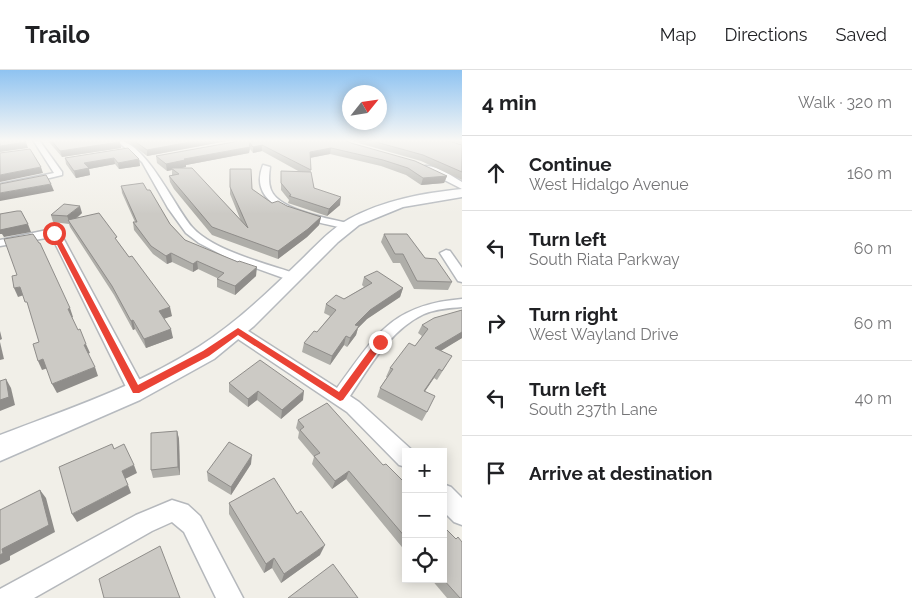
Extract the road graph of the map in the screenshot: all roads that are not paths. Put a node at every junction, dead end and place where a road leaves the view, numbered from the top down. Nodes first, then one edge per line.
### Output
1 (52, 165) edge
2 (147, 165) edge
3 (422, 166) edge
4 (266, 167) dead end
5 (462, 186) edge
6 (0, 187) edge
7 (462, 193) edge
8 (348, 226) junction
9 (0, 243) edge
10 (446, 253) dead end
11 (293, 277) junction
12 (462, 278) edge
13 (462, 303) edge
14 (238, 331) junction
15 (136, 390) junction
16 (340, 397) junction
17 (0, 448) edge
18 (402, 454) edge
19 (447, 499) edge
20 (462, 514) edge
21 (9, 598) edge
22 (230, 598) edge

1 - 6 street
2 - 11 street
3 - 5 street
4 - 8 street
7 - 8 street
8 - 11 street
9 - 15 street
10 - 12 street
11 - 14 street
13 - 16 street
14 - 15 street
14 - 16 street
15 - 17 street
16 - 18 street
19 - 20 street
21 - 22 street

